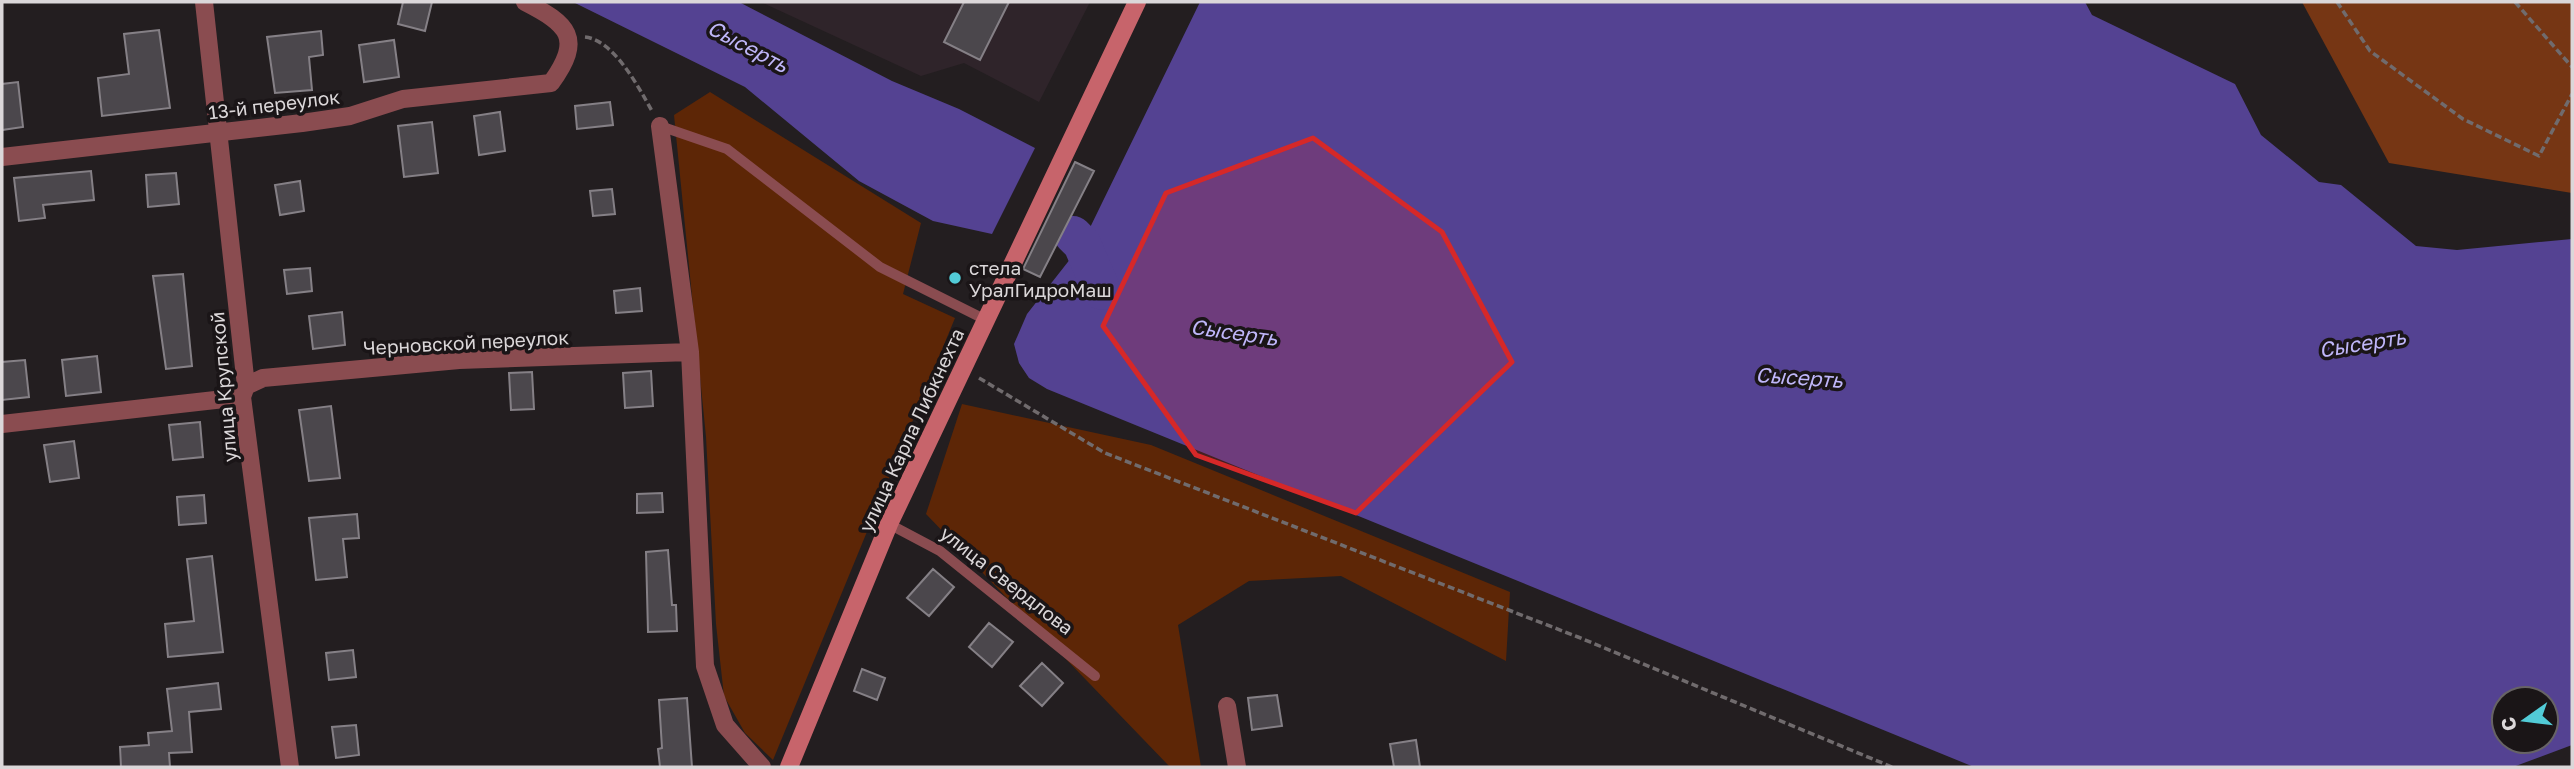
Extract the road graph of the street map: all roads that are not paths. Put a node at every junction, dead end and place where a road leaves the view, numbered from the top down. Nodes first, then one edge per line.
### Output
1 (204, 2) edge
2 (525, 2) edge
3 (1137, 2) edge
4 (660, 125) joint
5 (217, 132) junction
6 (2, 157) edge
7 (986, 320) junction
8 (690, 352) junction
9 (244, 391) junction
10 (2, 424) edge
11 (889, 524) junction
12 (1095, 676) dead end
13 (1227, 706) dead end
14 (290, 767) edge
15 (762, 767) edge
16 (789, 767) edge
17 (1237, 767) edge

1 - 5 street, улица Крупской
2 - 5 street, 13-й переулок
3 - 7 street, улица Карла Либкнехта
4 - 7 lane
4 - 8 street
5 - 6 street, 13-й переулок
5 - 9 street, улица Крупской
7 - 11 street, улица Карла Либкнехта
8 - 9 street, Черновской переулок
8 - 15 street
9 - 10 street, Черновской переулок
9 - 14 street, улица Крупской
11 - 12 lane, улица Свердлова
11 - 16 street, улица Карла Либкнехта
13 - 17 street

